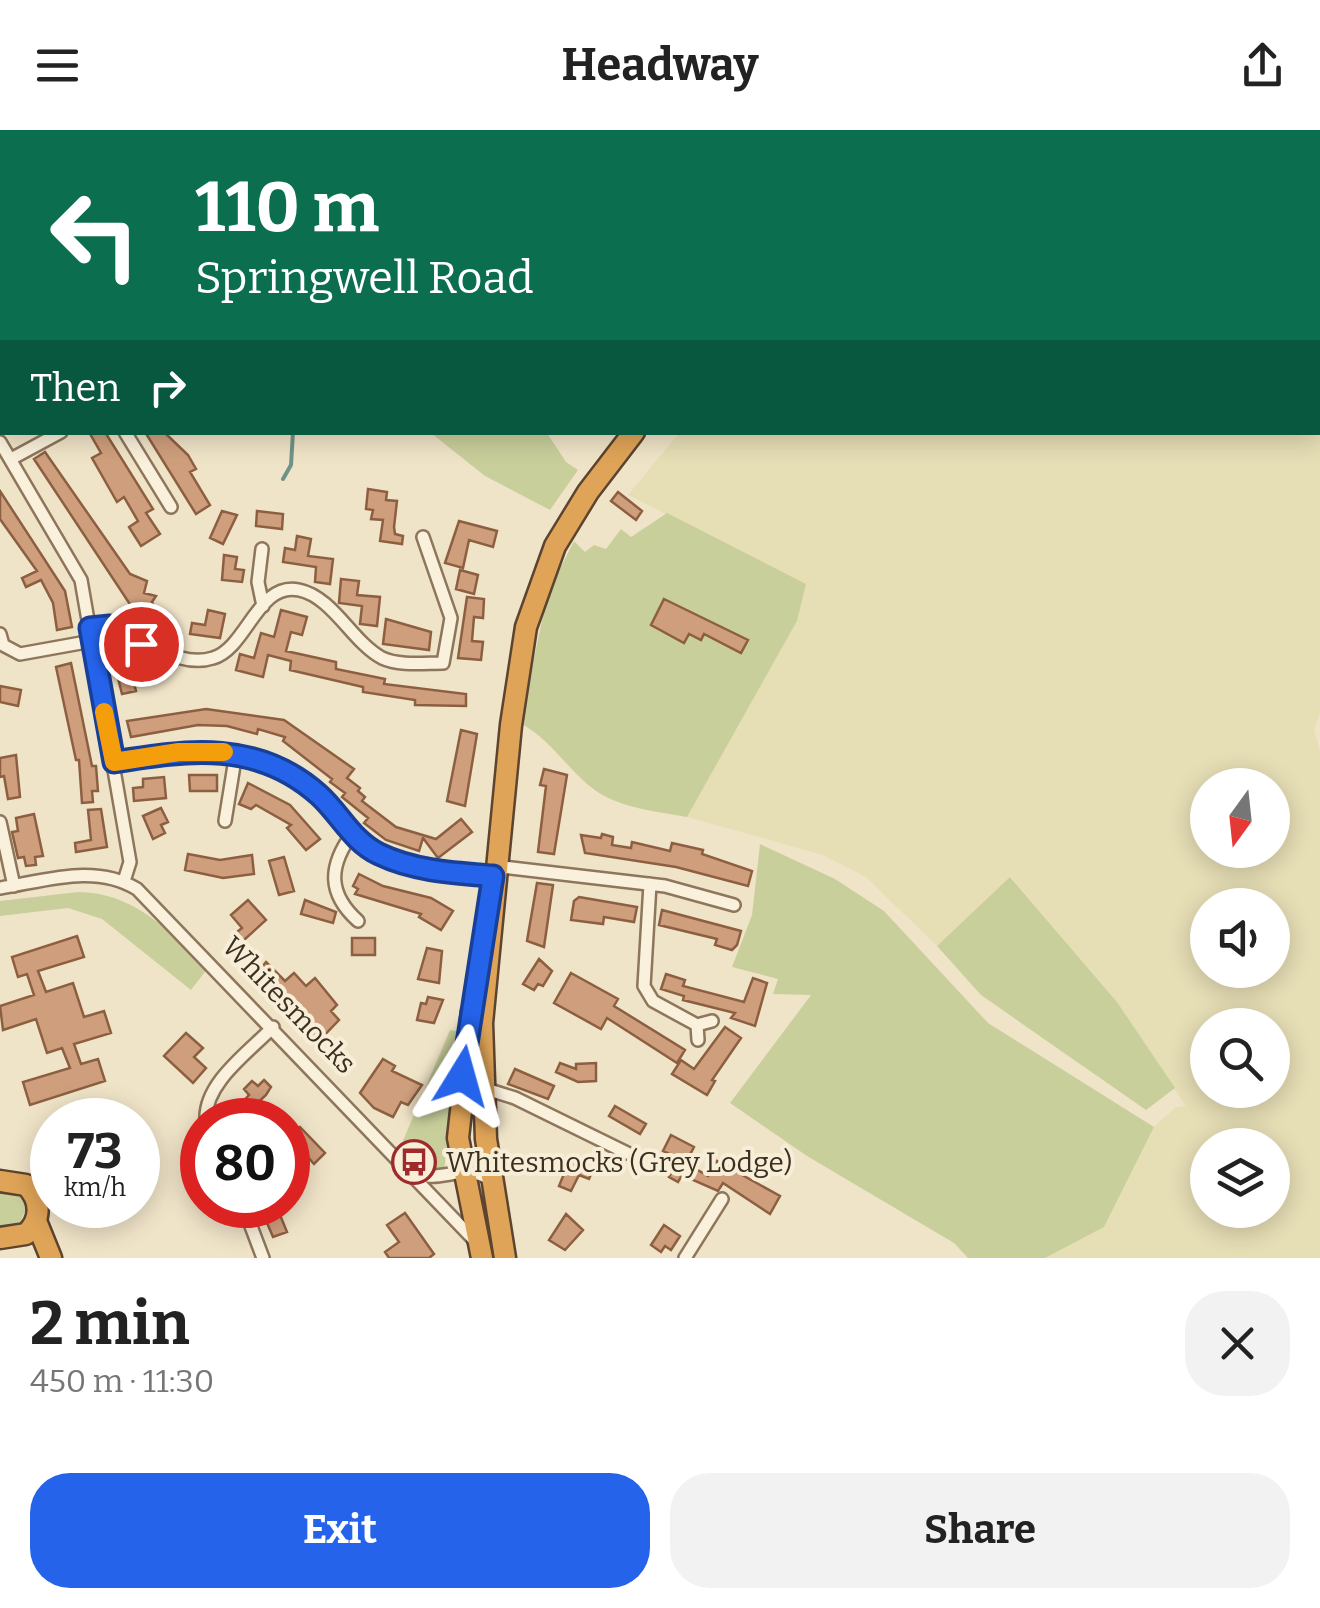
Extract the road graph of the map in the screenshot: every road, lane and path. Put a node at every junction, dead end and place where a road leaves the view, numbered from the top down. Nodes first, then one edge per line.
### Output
1 (55, 435) edge
2 (127, 435) edge
3 (632, 435) edge
4 (0, 442) edge
5 (11, 459) junction
6 (171, 507) dead end
7 (423, 538) dead end
8 (262, 549) dead end
9 (264, 606) junction
10 (0, 634) edge
11 (91, 634) junction
12 (236, 753) junction
13 (114, 762) junction
14 (224, 821) dead end
15 (0, 822) edge
16 (352, 834) junction
17 (493, 878) junction
18 (124, 881) junction
19 (650, 884) junction
20 (14, 886) junction
21 (0, 888) edge
22 (734, 905) dead end
23 (358, 921) dead end
24 (712, 1021) dead end
25 (697, 1025) junction
26 (273, 1027) junction
27 (698, 1040) dead end
28 (483, 1088) junction
29 (209, 1098) edge
30 (627, 1153) dead end
31 (462, 1170) junction
32 (411, 1172) junction
33 (5, 1176) edge
34 (492, 1181) junction
35 (30, 1195) edge
36 (722, 1198) dead end
37 (496, 1204) junction
38 (464, 1220) junction
39 (31, 1228) edge
40 (39, 1228) edge
41 (251, 1228) edge
42 (4, 1238) edge
43 (481, 1252) edge
44 (38, 1258) edge
45 (50, 1258) edge
46 (262, 1258) edge
47 (504, 1258) edge
48 (685, 1258) edge

1 - 5 street
2 - 6 street
3 - 17 highway
4 - 5 street
5 - 11 street
7 - 9 street
8 - 9 street
9 - 11 street
10 - 11 street
11 - 13 street
12 - 13 street
12 - 14 street
12 - 16 street
13 - 18 street
15 - 20 street
16 - 17 street
16 - 23 street
17 - 19 street
17 - 28 highway
17 - 31 highway
18 - 20 street
18 - 26 street, Whitesmocks
19 - 22 street
19 - 25 street
20 - 21 street
24 - 25 street
25 - 27 street
26 - 29 street
26 - 32 street, Whitesmocks
28 - 30 street
28 - 34 highway
31 - 32 street
31 - 34 street
31 - 38 highway
32 - 38 street, Whitesmocks
33 - 35 highway
34 - 37 highway
36 - 48 street
37 - 38 street
37 - 47 highway
38 - 43 highway
39 - 42 highway
40 - 45 highway
41 - 46 street
42 - 44 highway

